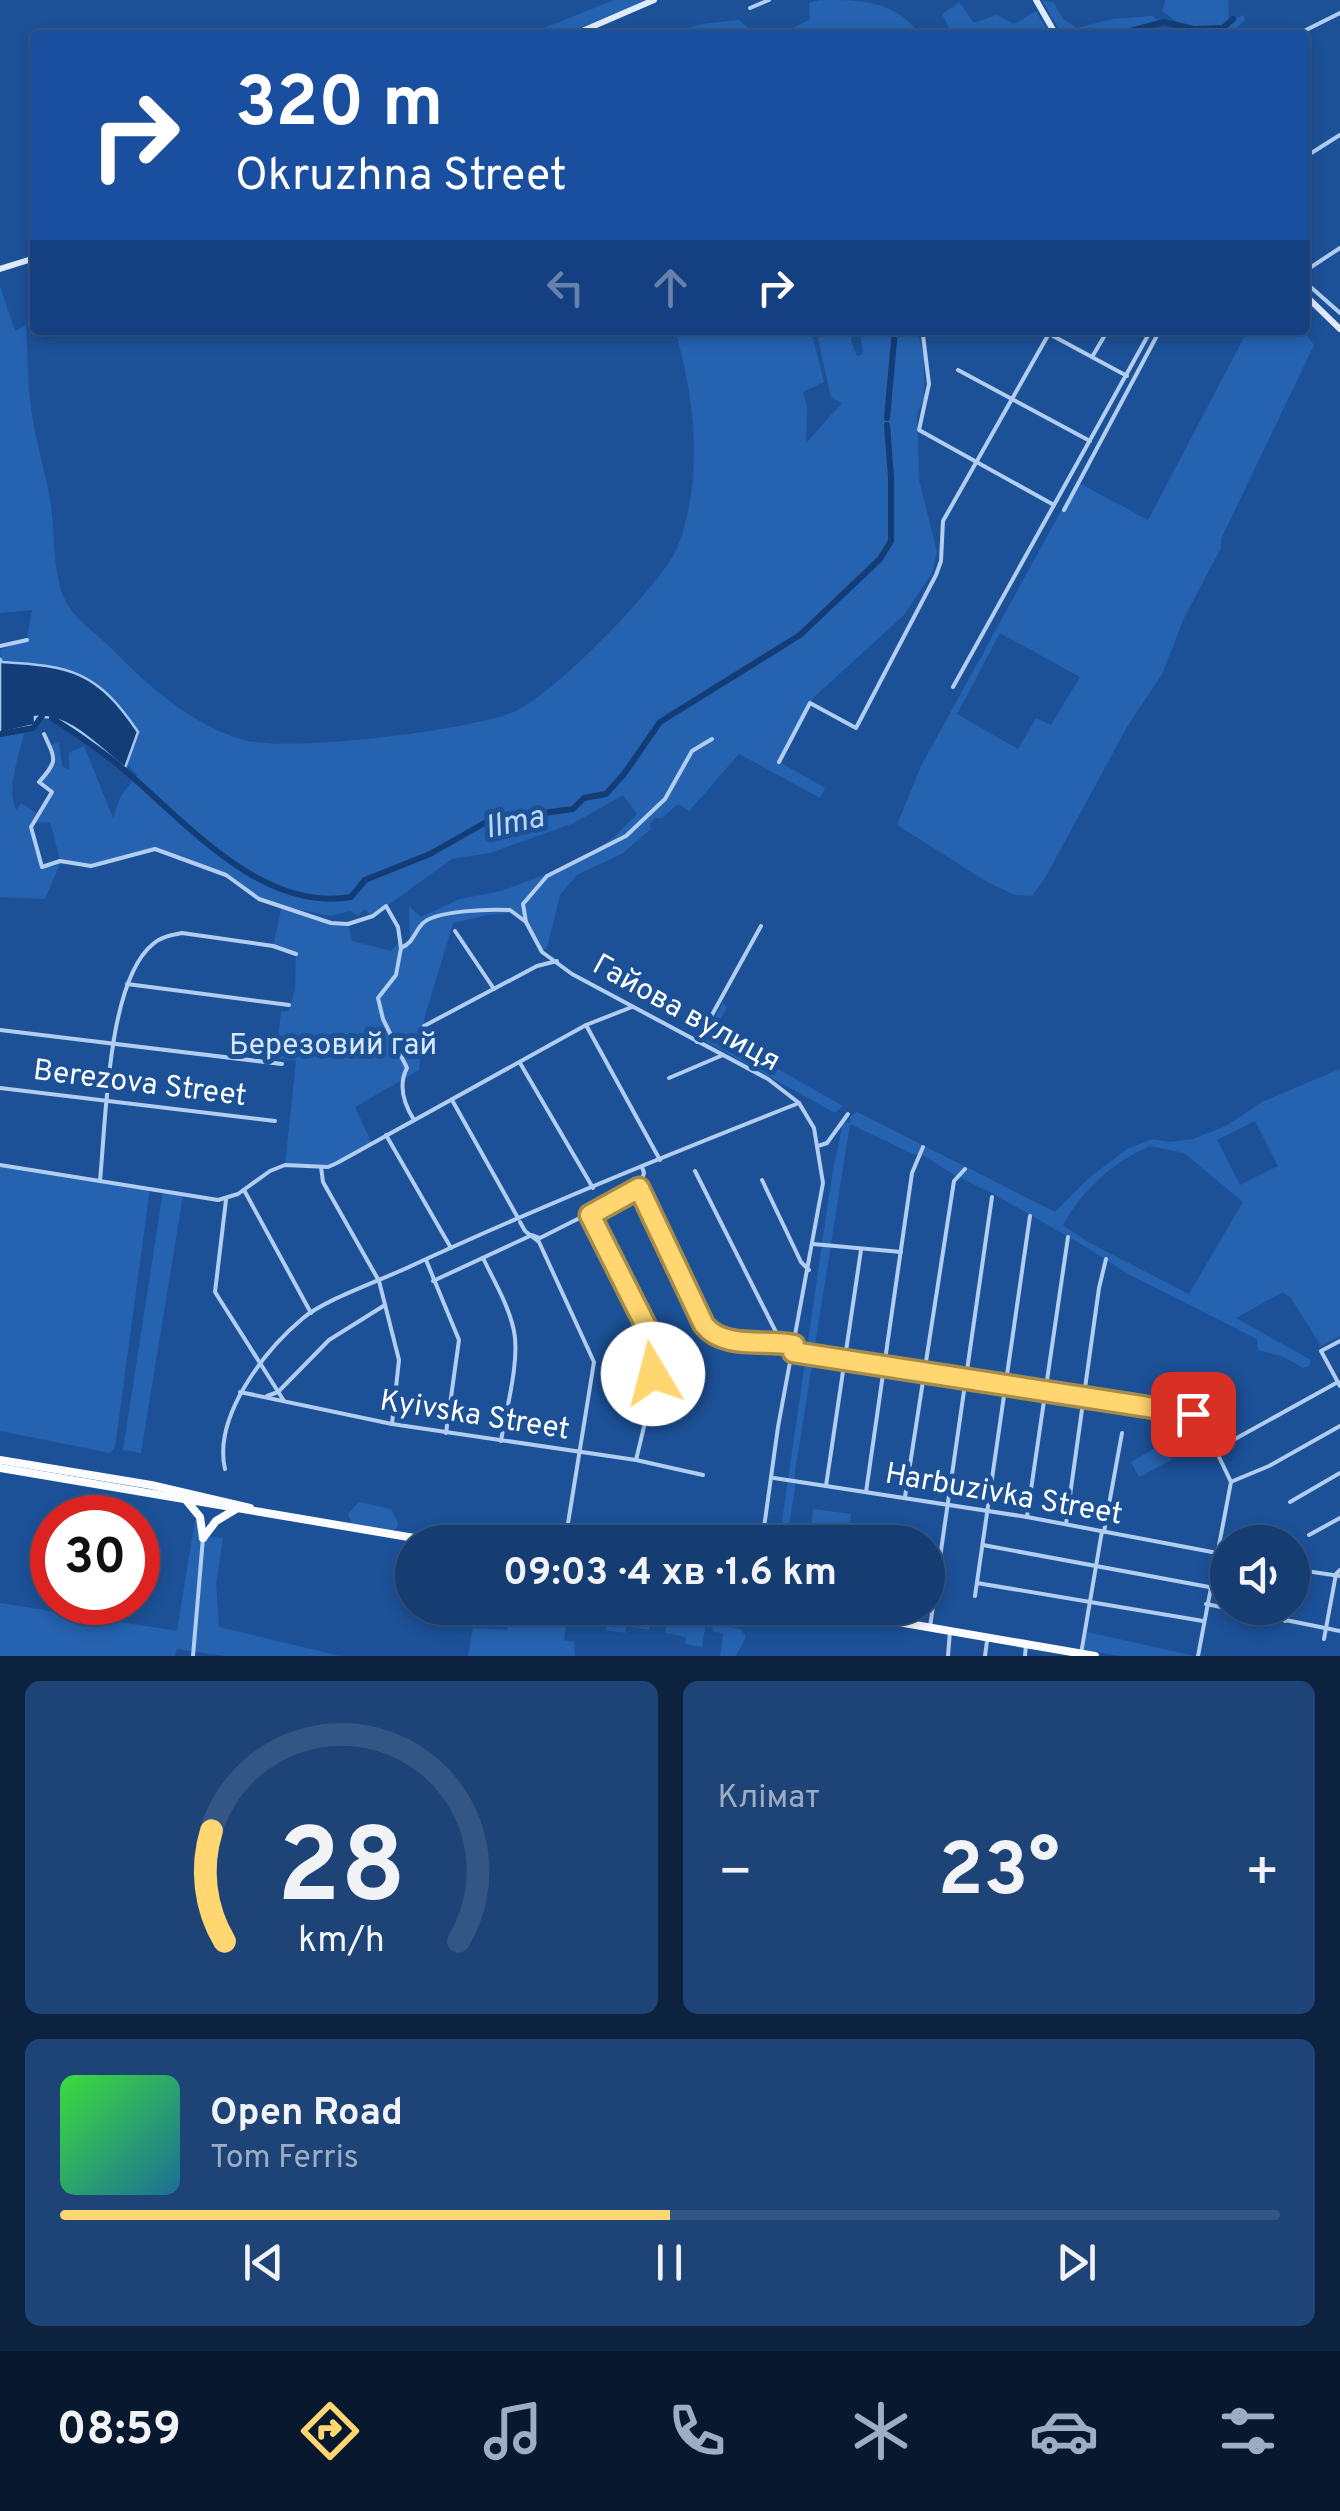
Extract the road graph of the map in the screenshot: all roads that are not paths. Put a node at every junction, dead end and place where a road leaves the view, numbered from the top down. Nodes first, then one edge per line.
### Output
1 (654, 0) edge
2 (769, 0) edge
3 (1036, 0) edge
4 (750, 8) dead end
5 (1340, 13) edge
6 (585, 30) edge
7 (1053, 30) edge
8 (1306, 30) edge
9 (1340, 135) edge
10 (1310, 154) edge
11 (1340, 248) edge
12 (30, 260) edge
13 (1310, 268) edge
14 (0, 269) edge
15 (1310, 286) edge
16 (1310, 300) edge
17 (1340, 313) edge
18 (1340, 329) edge
19 (923, 335) edge
20 (1045, 335) edge
21 (1054, 335) edge
22 (1104, 335) edge
23 (1148, 335) edge
24 (1157, 335) edge
25 (1092, 358) junction
26 (958, 370) dead end
27 (1126, 376) junction
28 (1013, 397) junction
29 (1090, 440) junction
30 (977, 462) junction
31 (1054, 505) junction
32 (1064, 510) dead end
33 (27, 640) dead end
34 (0, 646) edge
35 (954, 687) dead end
36 (44, 734) dead end
37 (712, 739) dead end
38 (779, 762) dead end
39 (526, 922) junction
40 (761, 926) dead end
41 (455, 931) dead end
42 (402, 948) junction
43 (296, 954) dead end
44 (558, 962) junction
45 (127, 984) junction
46 (494, 989) junction
47 (289, 1005) dead end
48 (633, 1007) junction
49 (424, 1026) dead end
50 (586, 1026) junction
51 (0, 1030) edge
52 (114, 1042) junction
53 (698, 1042) junction
54 (722, 1055) junction
55 (520, 1062) junction
56 (282, 1064) dead end
57 (669, 1078) dead end
58 (0, 1088) edge
59 (452, 1100) junction
60 (108, 1102) junction
61 (798, 1102) junction
62 (848, 1114) dead end
63 (414, 1120) junction
64 (275, 1121) dead end
65 (386, 1136) junction
66 (818, 1146) junction
67 (923, 1147) dead end
68 (660, 1160) junction
69 (0, 1165) edge
70 (321, 1167) junction
71 (642, 1167) junction
72 (964, 1169) dead end
73 (695, 1171) dead end
74 (100, 1180) junction
75 (762, 1180) dead end
76 (593, 1188) junction
77 (639, 1188) junction
78 (244, 1190) junction
79 (992, 1197) dead end
80 (226, 1200) junction
81 (590, 1215) junction
82 (1030, 1216) dead end
83 (520, 1220) junction
84 (532, 1235) junction
85 (1068, 1237) dead end
86 (813, 1244) junction
87 (451, 1248) junction
88 (860, 1250) junction
89 (901, 1252) junction
90 (483, 1258) junction
91 (426, 1259) junction
92 (1106, 1259) dead end
93 (809, 1270) junction
94 (379, 1281) junction
95 (434, 1282) junction
96 (385, 1305) junction
97 (311, 1313) junction
98 (1340, 1340) edge
99 (781, 1342) junction
100 (794, 1348) junction
101 (844, 1359) junction
102 (260, 1364) junction
103 (885, 1366) junction
104 (925, 1372) junction
105 (966, 1379) junction
106 (1339, 1384) edge
107 (1006, 1385) junction
108 (240, 1392) junction
109 (278, 1392) junction
110 (1046, 1392) junction
111 (265, 1397) junction
112 (1082, 1397) junction
113 (284, 1402) junction
114 (392, 1424) junction
115 (1340, 1426) edge
116 (1122, 1432) dead end
117 (446, 1433) junction
118 (501, 1442) junction
119 (1217, 1449) junction
120 (580, 1454) junction
121 (0, 1460) edge
122 (636, 1460) junction
123 (0, 1468) edge
124 (225, 1469) dead end
125 (703, 1474) dead end
126 (1340, 1474) edge
127 (773, 1478) junction
128 (1231, 1482) junction
129 (826, 1486) junction
130 (866, 1492) junction
131 (905, 1498) junction
132 (186, 1500) junction
133 (1290, 1502) dead end
134 (946, 1504) junction
135 (236, 1510) junction
136 (988, 1511) junction
137 (258, 1512) junction
138 (1027, 1517) junction
139 (1340, 1518) edge
140 (1066, 1524) junction
141 (567, 1525) edge
142 (765, 1525) edge
143 (1222, 1525) edge
144 (1103, 1532) junction
145 (395, 1535) edge
146 (1310, 1535) edge
147 (203, 1538) junction
148 (983, 1545) junction
149 (1210, 1551) edge
150 (1096, 1565) junction
151 (1310, 1570) edge
152 (1339, 1573) edge
153 (977, 1582) junction
154 (1210, 1583) edge
155 (1209, 1588) junction
156 (975, 1596) dead end
157 (1090, 1602) junction
158 (1206, 1604) junction
159 (1210, 1605) edge
160 (1203, 1621) junction
161 (918, 1625) edge
162 (1306, 1625) edge
163 (930, 1627) junction
164 (1326, 1628) junction
165 (950, 1631) junction
166 (1340, 1632) edge
167 (987, 1637) junction
168 (1324, 1640) dead end
169 (1026, 1645) junction
170 (1081, 1654) edge
171 (193, 1656) edge
172 (948, 1656) edge
173 (985, 1656) edge
174 (1025, 1656) edge
175 (1095, 1656) edge
176 (1198, 1656) edge

1 - 6 street
2 - 4 street
3 - 7 street
5 - 8 street
9 - 10 street
11 - 13 street
12 - 14 street
15 - 17 street
16 - 18 street
19 - 30 street
20 - 28 street
21 - 25 street
22 - 25 street
23 - 27 street
24 - 32 street
25 - 27 street
26 - 28 street
27 - 29 street
28 - 29 street
28 - 30 street
29 - 31 street
30 - 31 street
30 - 38 street
31 - 35 street
33 - 34 street
36 - 42 street
37 - 39 street
39 - 42 street
39 - 44 street, Гайова вулиця
40 - 53 street
41 - 46 street
42 - 63 street
43 - 45 street
44 - 46 street
44 - 48 street, Гайова вулиця
45 - 47 street
45 - 52 street
46 - 49 street
48 - 50 street
48 - 53 street, Гайова вулиця
50 - 55 street
50 - 68 street
51 - 52 street
52 - 56 street
52 - 60 street
53 - 54 street, Гайова вулиця
54 - 57 street
54 - 61 street, Гайова вулиця
55 - 59 street
55 - 76 street
58 - 60 street, Berezova Street
59 - 63 street
59 - 83 street
60 - 64 street, Berezova Street
60 - 74 street
61 - 66 street, Гайова вулиця
61 - 68 street
62 - 66 street
63 - 65 street
65 - 70 street
65 - 87 street
66 - 86 street
67 - 89 street
68 - 71 street
69 - 74 street
70 - 78 street
70 - 94 street
71 - 76 street
71 - 77 street
72 - 104 street
73 - 99 street
74 - 80 street
75 - 93 street
76 - 83 street
77 - 81 street
77 - 99 street
78 - 80 street
78 - 97 street
79 - 105 street
80 - 102 street
81 - 84 street
81 - 122 street
82 - 107 street
83 - 84 street
83 - 87 street
84 - 90 street
84 - 120 street
85 - 110 street
86 - 88 street
86 - 93 street
87 - 91 street
88 - 89 street
88 - 101 street
89 - 103 street
90 - 95 street
90 - 118 street
91 - 94 street
91 - 95 street
92 - 112 street
93 - 100 street
94 - 96 street
94 - 97 street
95 - 117 street
96 - 109 street
96 - 114 street
97 - 102 street
98 - 106 street
99 - 100 street
100 - 101 street
100 - 127 street
101 - 103 street
101 - 129 street
102 - 108 street
102 - 109 street
103 - 104 street
103 - 130 street
104 - 105 street
104 - 131 street
105 - 107 street
105 - 134 street
106 - 119 street
107 - 110 street
107 - 136 street
108 - 111 street, Kyivska Street
108 - 124 street
109 - 111 street
109 - 113 street
110 - 112 street
110 - 138 street
111 - 113 street, Kyivska Street
112 - 119 street
112 - 140 street
113 - 114 street, Kyivska Street
114 - 117 street, Kyivska Street
115 - 128 street
116 - 144 street
117 - 118 street, Kyivska Street
118 - 120 street, Kyivska Street
119 - 128 street
120 - 122 street, Kyivska Street
120 - 141 street
121 - 137 main road
122 - 125 street, Kyivska Street
123 - 132 main road
126 - 133 street
127 - 129 street, Harbuzivka Street
127 - 142 street
128 - 143 street
129 - 130 street, Harbuzivka Street
130 - 131 street, Harbuzivka Street
131 - 134 street, Harbuzivka Street
132 - 135 main road
132 - 147 main road
134 - 136 street, Harbuzivka Street
134 - 163 street
135 - 137 main road
135 - 147 main road
136 - 138 street, Harbuzivka Street
136 - 148 street
137 - 145 main road
138 - 140 street, Harbuzivka Street
139 - 146 street
140 - 144 street, Harbuzivka Street
144 - 149 street, Harbuzivka Street
144 - 150 street
147 - 171 street
148 - 150 street
148 - 153 street
150 - 155 street
150 - 157 street
151 - 152 street
152 - 164 street
153 - 156 street
153 - 157 street
154 - 155 street
155 - 158 street
157 - 160 street
157 - 170 street
158 - 159 street
158 - 160 street
160 - 176 street
161 - 163 main road
162 - 164 street
163 - 165 main road
164 - 166 street
164 - 168 street
165 - 167 main road
165 - 172 street
167 - 169 main road
167 - 173 street
169 - 170 main road
169 - 174 street
170 - 175 main road

